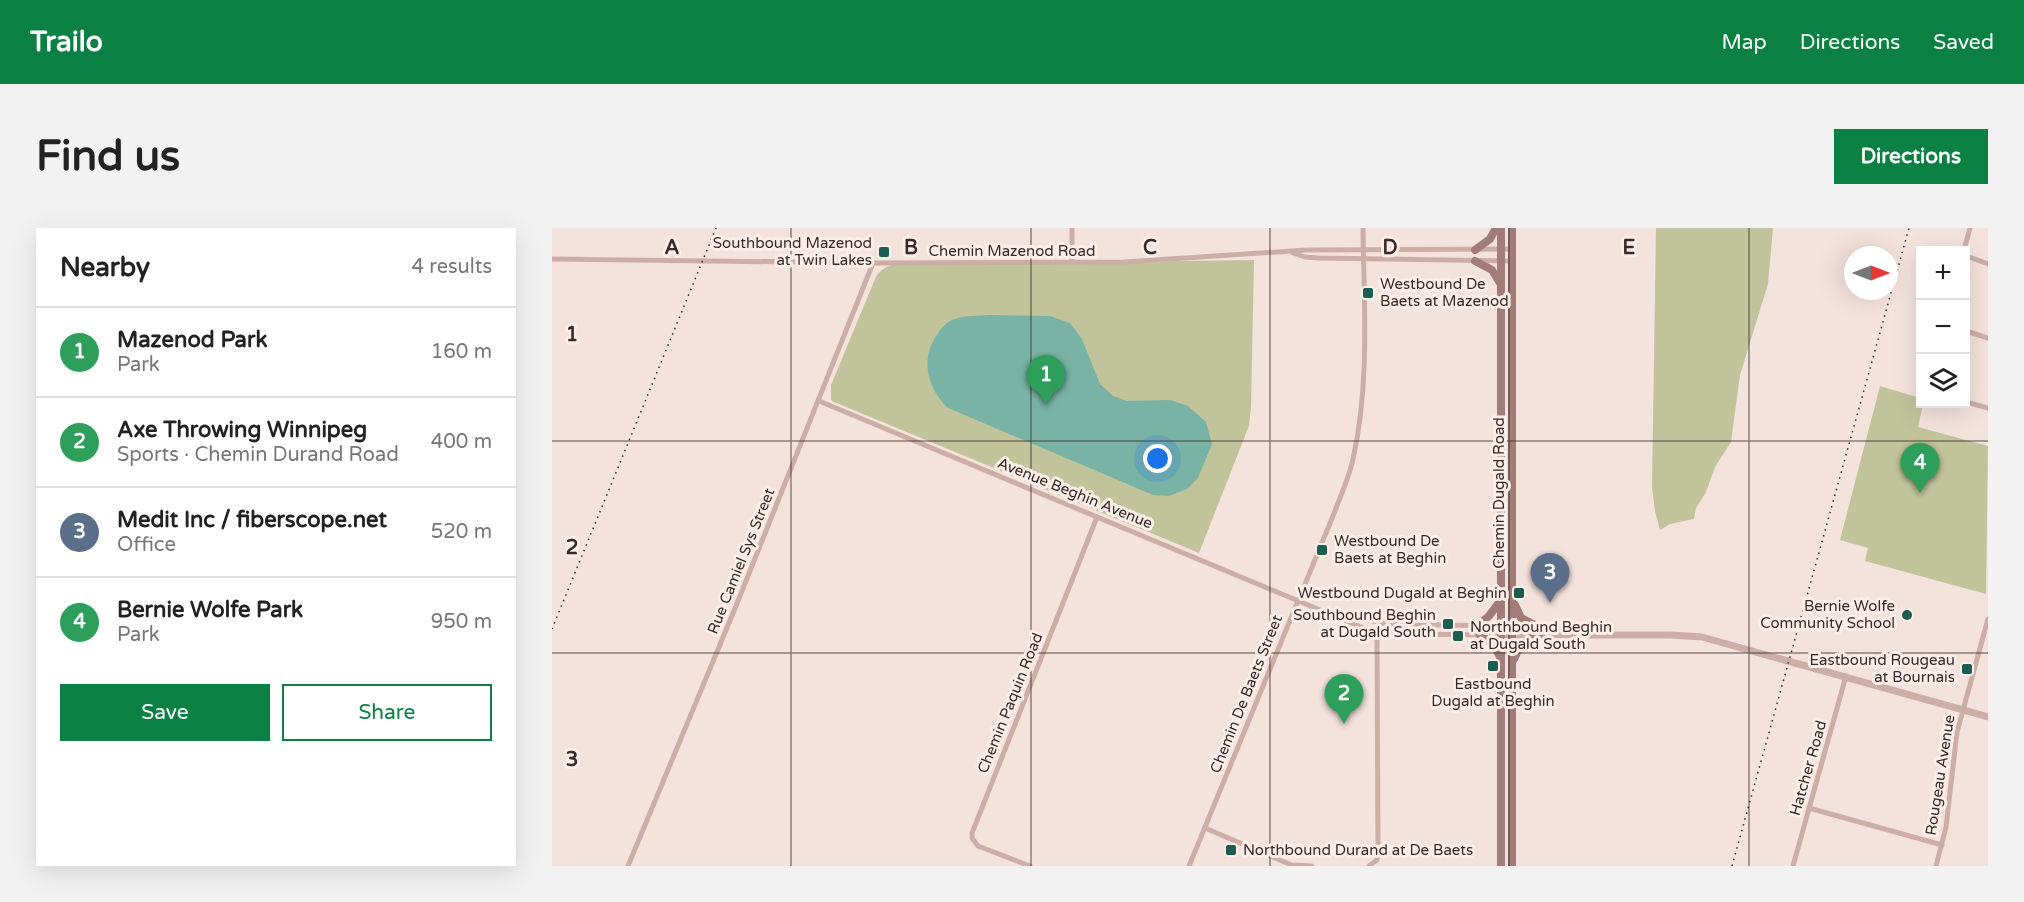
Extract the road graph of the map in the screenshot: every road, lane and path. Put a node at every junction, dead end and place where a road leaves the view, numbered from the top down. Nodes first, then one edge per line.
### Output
1 (1072, 228) edge
2 (1364, 228) edge
3 (1498, 228) edge
4 (1512, 228) edge
5 (1970, 228) edge
6 (1965, 246) edge
7 (1363, 249) junction
8 (1512, 249) junction
9 (1475, 250) junction
10 (1500, 250) junction
11 (1291, 253) junction
12 (1363, 258) junction
13 (1970, 258) edge
14 (552, 259) edge
15 (1476, 261) junction
16 (1501, 261) junction
17 (1512, 261) junction
18 (1072, 262) junction
19 (873, 263) junction
20 (1988, 264) edge
21 (1501, 285) junction
22 (1970, 333) edge
23 (1988, 338) edge
24 (819, 401) junction
25 (1970, 403) edge
26 (1988, 408) edge
27 (1097, 517) junction
28 (1513, 598) junction
29 (1298, 599) junction
30 (1501, 600) junction
31 (1320, 609) junction
32 (1988, 619) edge
33 (1379, 623) junction
34 (1477, 626) junction
35 (1501, 630) junction
36 (1512, 631) junction
37 (1539, 631) junction
38 (1378, 632) junction
39 (1480, 635) junction
40 (1501, 660) junction
41 (1512, 666) junction
42 (1846, 676) junction
43 (1962, 710) junction
44 (1988, 717) edge
45 (1809, 807) junction
46 (1205, 828) junction
47 (1942, 845) junction
48 (628, 866) edge
49 (1030, 866) edge
50 (1189, 866) edge
51 (1312, 866) edge
52 (1369, 866) edge
53 (1501, 866) edge
54 (1512, 866) edge
55 (1793, 866) edge
56 (1936, 866) edge

1 - 18 street
2 - 7 street, Chemin De Baets Street
3 - 9 main road
3 - 10 main road, Chemin Dugald Road
4 - 8 main road, Chemin Dugald Road
5 - 6 street
7 - 9 street, Chemin Mazenod Road
7 - 11 street, Chemin Mazenod Road
7 - 12 street, Chemin De Baets Street
8 - 10 street, Chemin Mazenod Road
8 - 17 main road, Chemin Dugald Road
9 - 10 street, Chemin Mazenod Road
10 - 16 main road, Chemin Dugald Road
11 - 12 street, Chemin Mazenod Road
11 - 18 street, Chemin Mazenod Road
12 - 15 street, Chemin Mazenod Road
12 - 29 street, Chemin De Baets Street
13 - 20 street
14 - 19 street, Chemin Mazenod Road
15 - 16 street, Chemin Mazenod Road
15 - 21 main road
16 - 17 street, Chemin Mazenod Road
16 - 21 main road, Chemin Dugald Road
17 - 28 main road, Chemin Dugald Road
18 - 19 street, Chemin Mazenod Road
19 - 24 street, Rue Camiel Sys Street
21 - 30 main road, Chemin Dugald Road
22 - 23 street
24 - 27 street, Avenue Beghin Avenue
24 - 48 street, Rue Camiel Sys Street
25 - 26 street
27 - 29 street, Avenue Beghin Avenue
27 - 49 street, Chemin Paquin Road
28 - 36 main road, Chemin Dugald Road
28 - 37 main road
29 - 31 street, Avenue Beghin Avenue
29 - 46 street, Chemin De Baets Street
30 - 34 main road
30 - 35 main road, Chemin Dugald Road
31 - 33 street, Avenue Beghin Avenue
31 - 38 street, Avenue Beghin Avenue
32 - 43 street, Rougeau Avenue
33 - 34 street, Avenue Beghin Avenue
33 - 38 street
34 - 35 street, Avenue Beghin Avenue
35 - 36 street, Avenue Beghin Avenue
35 - 39 street, Avenue Beghin Avenue
35 - 40 main road, Chemin Dugald Road
36 - 37 street, Avenue Beghin Avenue
36 - 41 main road, Chemin Dugald Road
37 - 41 main road
37 - 42 street, Avenue Beghin Avenue
38 - 39 street, Avenue Beghin Avenue
38 - 52 street
39 - 40 main road
40 - 53 main road, Chemin Dugald Road
41 - 54 main road, Chemin Dugald Road
42 - 43 street, Avenue Beghin Avenue
42 - 45 street, Hatcher Road
43 - 44 street, Avenue Beghin Avenue
43 - 47 street, Rougeau Avenue
45 - 47 street
45 - 55 street, Hatcher Road
46 - 50 street, Chemin De Baets Street
46 - 51 street
47 - 56 street, Rougeau Avenue

